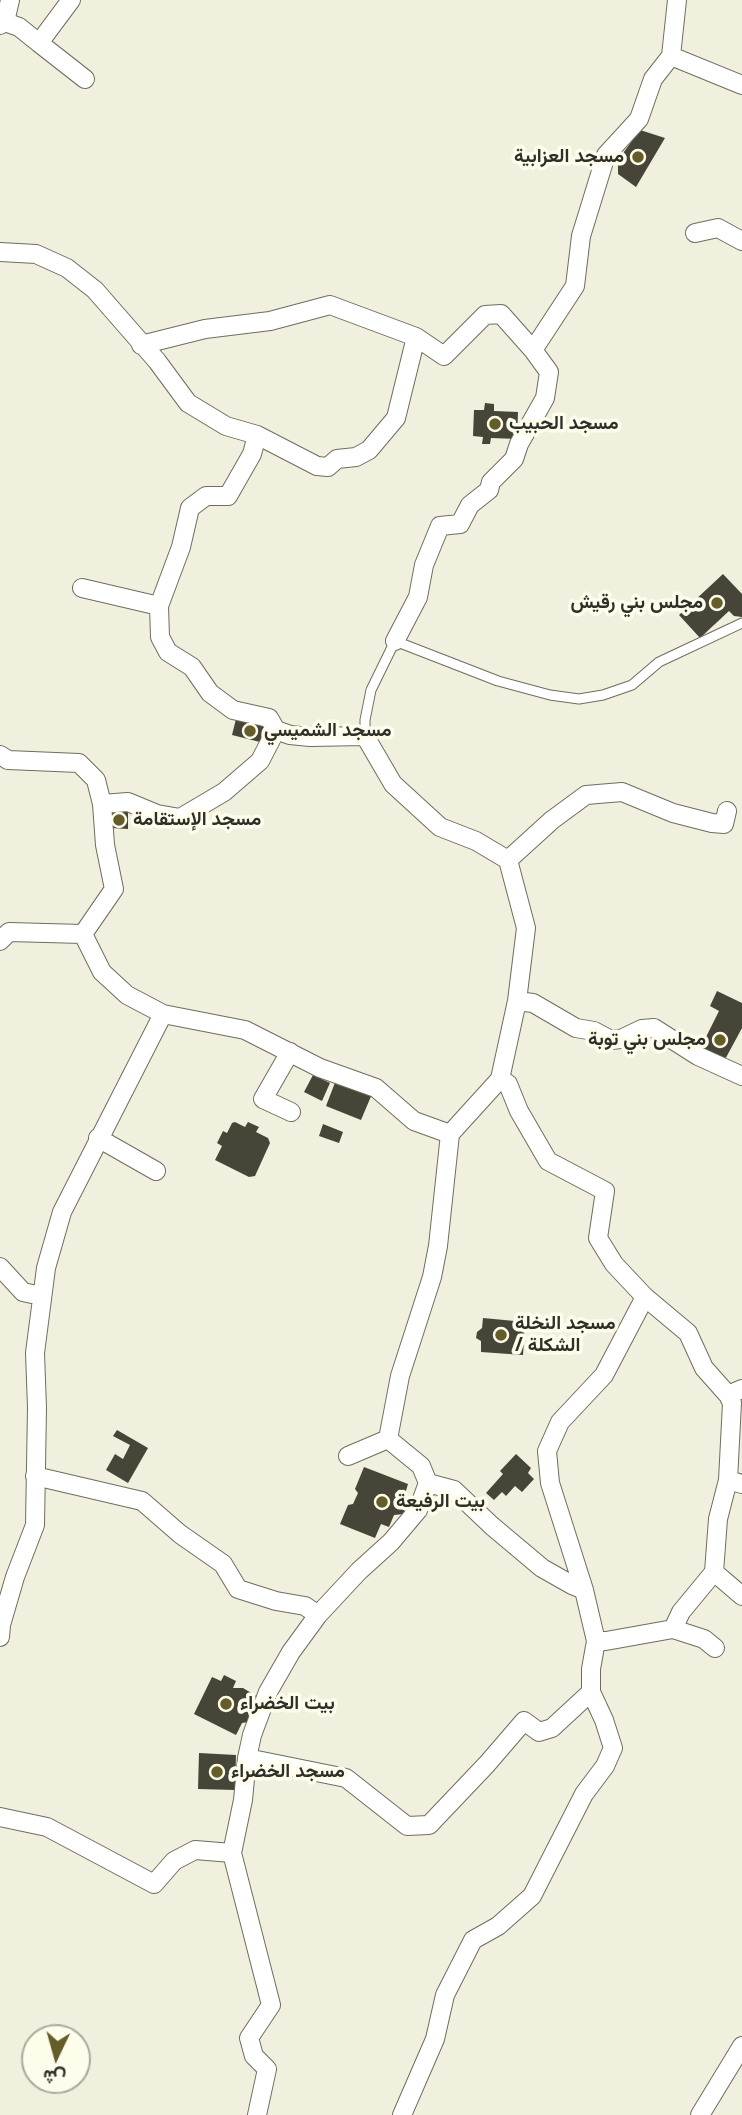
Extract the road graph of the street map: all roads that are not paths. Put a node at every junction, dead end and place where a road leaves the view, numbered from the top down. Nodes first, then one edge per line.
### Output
1 (10, 0) edge
2 (71, 0) edge
3 (677, 0) edge
4 (3, 24) edge
5 (39, 43) junction
6 (671, 56) junction
7 (85, 79) dead end
8 (742, 85) edge
9 (695, 233) dead end
10 (742, 240) edge
11 (0, 253) edge
12 (416, 337) junction
13 (141, 345) junction
14 (533, 350) junction
15 (257, 435) junction
16 (82, 588) dead end
17 (159, 606) junction
18 (742, 623) edge
19 (395, 640) junction
20 (276, 730) junction
21 (365, 736) junction
22 (0, 755) edge
23 (102, 804) junction
24 (727, 811) dead end
25 (508, 860) junction
26 (83, 934) junction
27 (0, 941) edge
28 (517, 1001) junction
29 (163, 1014) junction
30 (290, 1052) junction
31 (742, 1076) edge
32 (500, 1079) junction
33 (291, 1112) dead end
34 (450, 1134) junction
35 (98, 1138) junction
36 (156, 1171) dead end
37 (0, 1267) edge
38 (41, 1296) junction
39 (645, 1297) junction
40 (735, 1392) edge
41 (388, 1439) junction
42 (348, 1455) dead end
43 (35, 1476) junction
44 (735, 1482) edge
45 (428, 1483) junction
46 (714, 1572) junction
47 (584, 1590) junction
48 (742, 1596) edge
49 (318, 1615) junction
50 (673, 1629) junction
51 (0, 1637) edge
52 (596, 1641) junction
53 (715, 1648) dead end
54 (591, 1692) junction
55 (247, 1758) junction
56 (0, 1816) edge
57 (232, 1853) junction
58 (742, 2046) edge
59 (257, 2115) edge
60 (402, 2115) edge
61 (700, 2115) edge

1 - 4 street
2 - 5 street
3 - 6 street
4 - 5 street
5 - 7 street
6 - 8 street
6 - 14 street
9 - 10 street
11 - 13 street
12 - 13 street
12 - 14 street
12 - 15 street
13 - 15 street
14 - 19 street
15 - 17 street
16 - 17 street
17 - 20 street
18 - 19 lane
19 - 21 lane
20 - 21 street
20 - 23 street
21 - 25 street
22 - 23 street
23 - 26 street
24 - 25 street
25 - 28 street
26 - 27 street
26 - 29 street
28 - 31 street
28 - 32 street
29 - 30 street
29 - 35 street
30 - 33 street
30 - 34 street
32 - 34 street
32 - 39 street
34 - 41 street
35 - 36 street
35 - 38 street
37 - 38 street
38 - 43 street
39 - 40 street
39 - 47 street
40 - 44 street
41 - 42 street
41 - 45 street
43 - 49 street
43 - 51 street
44 - 46 street
45 - 47 street
45 - 49 street
46 - 48 street
46 - 50 street
47 - 52 street
49 - 55 street
50 - 52 street
50 - 53 street
52 - 54 street
54 - 55 street
54 - 60 street
55 - 57 street
56 - 57 street
57 - 59 street
58 - 61 street

